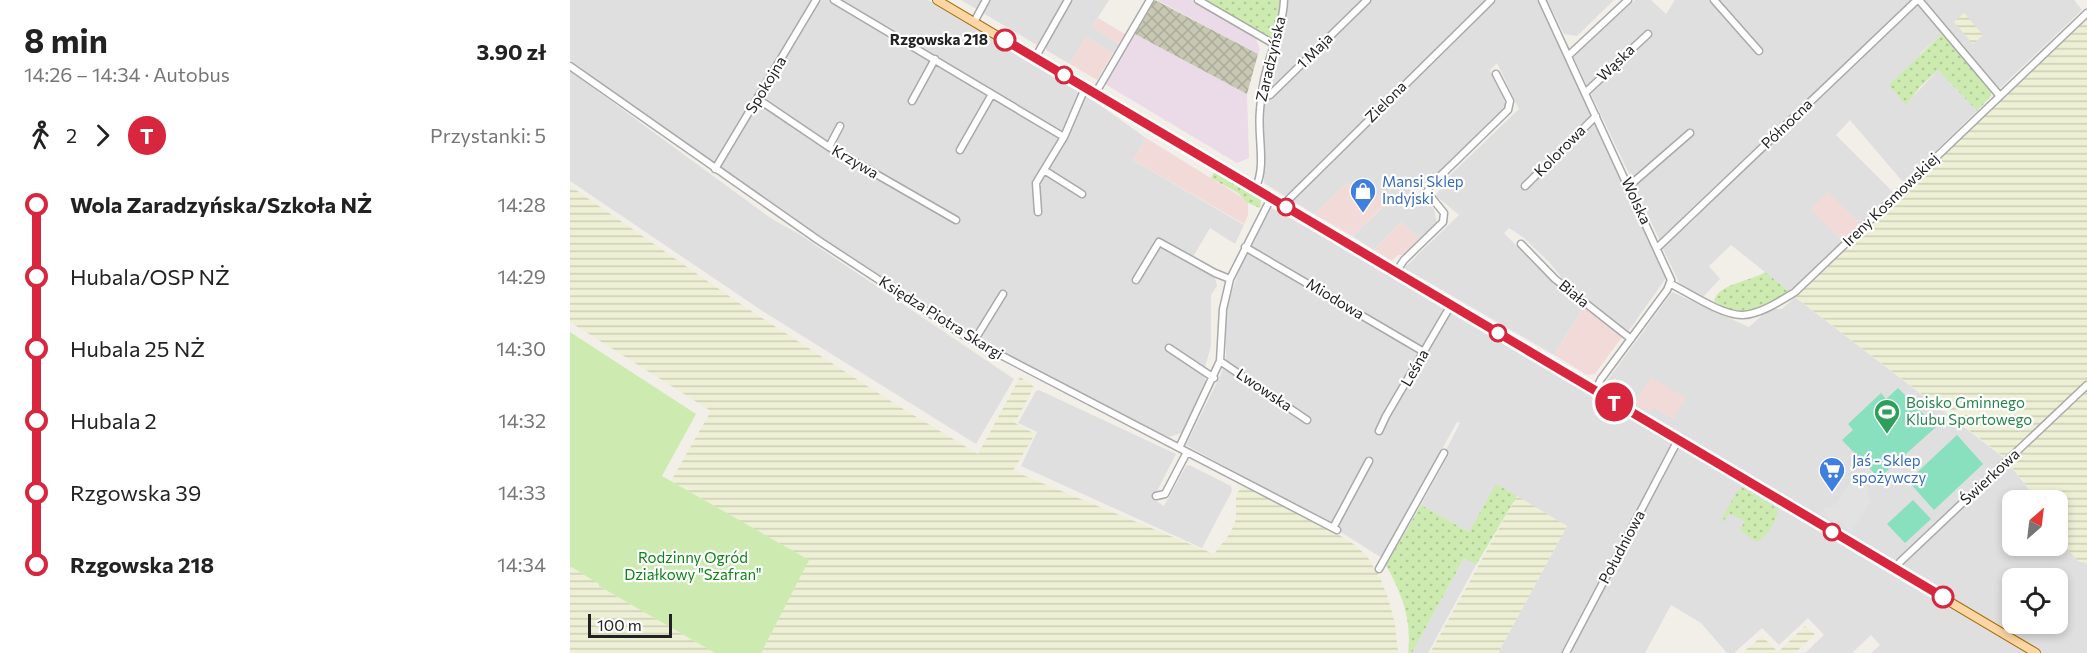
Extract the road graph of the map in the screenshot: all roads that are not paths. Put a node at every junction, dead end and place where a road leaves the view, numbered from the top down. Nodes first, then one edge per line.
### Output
1 (816, 0) edge
2 (834, 0) edge
3 (937, 0) edge
4 (987, 0) edge
5 (1068, 0) edge
6 (1150, 0) edge
7 (1198, 0) edge
8 (1284, 0) edge
9 (1367, 0) edge
10 (1491, 0) edge
11 (1542, 0) edge
12 (1628, 0) edge
13 (1714, 0) edge
14 (1918, 0) edge
15 (2087, 13) edge
16 (974, 22) junction
17 (1647, 33) dead end
18 (1274, 44) junction
19 (1759, 51) dead end
20 (1568, 56) junction
21 (1035, 58) junction
22 (935, 59) junction
23 (570, 66) edge
24 (1496, 74) dead end
25 (1085, 88) junction
26 (1585, 93) junction
27 (992, 94) junction
28 (1095, 94) junction
29 (2000, 95) junction
30 (1261, 98) junction
31 (758, 99) junction
32 (912, 101) dead end
33 (1596, 116) junction
34 (840, 126) dead end
35 (1690, 133) dead end
36 (1064, 137) junction
37 (829, 147) junction
38 (960, 150) dead end
39 (715, 169) junction
40 (1044, 170) junction
41 (1525, 186) dead end
42 (1629, 186) junction
43 (1255, 189) junction
44 (1082, 194) dead end
45 (1271, 198) junction
46 (1284, 206) junction
47 (1038, 212) dead end
48 (956, 220) dead end
49 (1521, 244) dead end
50 (1245, 247) junction
51 (1657, 248) junction
52 (1396, 272) junction
53 (1230, 279) junction
54 (1136, 280) dead end
55 (1671, 284) junction
56 (1003, 294) dead end
57 (1451, 305) junction
58 (1631, 339) junction
59 (974, 341) junction
60 (1169, 348) dead end
61 (1424, 352) junction
62 (1220, 361) junction
63 (1214, 378) junction
64 (2087, 385) edge
65 (1595, 391) junction
66 (1307, 420) dead end
67 (1379, 431) dead end
68 (1678, 440) junction
69 (1179, 448) junction
70 (1187, 452) junction
71 (1444, 453) dead end
72 (1370, 461) dead end
73 (1156, 496) dead end
74 (1379, 569) dead end
75 (1895, 570) junction
76 (1566, 653) edge
77 (2036, 653) edge

1 - 31 street, Spokojna
2 - 22 street
3 - 16 main road
4 - 16 street
5 - 21 street
6 - 28 street
7 - 18 street
8 - 18 street, Zaradzyńska
9 - 30 street, 1 Maja
10 - 46 street, Zielona
11 - 20 street, Wolska
12 - 20 street
13 - 19 street
14 - 29 street
14 - 51 street, Północna
15 - 29 street, Ireny Kosmowskiej
16 - 21 main road
17 - 26 street, Wąska
18 - 30 street, Zaradzyńska
20 - 26 street, Wolska
21 - 25 main road
22 - 27 street
22 - 32 street
23 - 39 street, Księdza Piotra Skargi
24 - 52 street
25 - 28 main road
25 - 36 street
26 - 33 street, Wolska
27 - 36 street
27 - 38 street
28 - 43 main road
29 - 55 street, Ireny Kosmowskiej
30 - 43 street, Zaradzyńska
31 - 37 street, Krzywa
31 - 39 street, Spokojna
33 - 41 street, Kolorowa
33 - 42 street, Wolska
34 - 37 street
35 - 42 street
36 - 40 street
37 - 48 street, Krzywa
39 - 59 street, Księdza Piotra Skargi
40 - 44 street
40 - 47 street
42 - 51 street, Wolska
43 - 45 main road
45 - 46 main road
45 - 50 street
46 - 52 main road
49 - 58 street, Biała
50 - 53 street
50 - 61 street, Miodowa
51 - 55 street, Wolska
52 - 57 main road
53 - 54 street
53 - 62 street
55 - 58 street
56 - 59 street
57 - 61 street, Leśna
57 - 65 main road
58 - 65 street
59 - 69 street, Księdza Piotra Skargi
60 - 63 street
61 - 67 street, Leśna
62 - 63 street
62 - 66 street, Lwowska
63 - 69 street
64 - 75 street, Świerkowa
65 - 68 main road
68 - 75 main road
68 - 76 street, Południowa
69 - 70 street, Księdza Piotra Skargi
70 - 72 street, Księdza Piotra Skargi
70 - 73 street
71 - 74 street
75 - 77 main road

